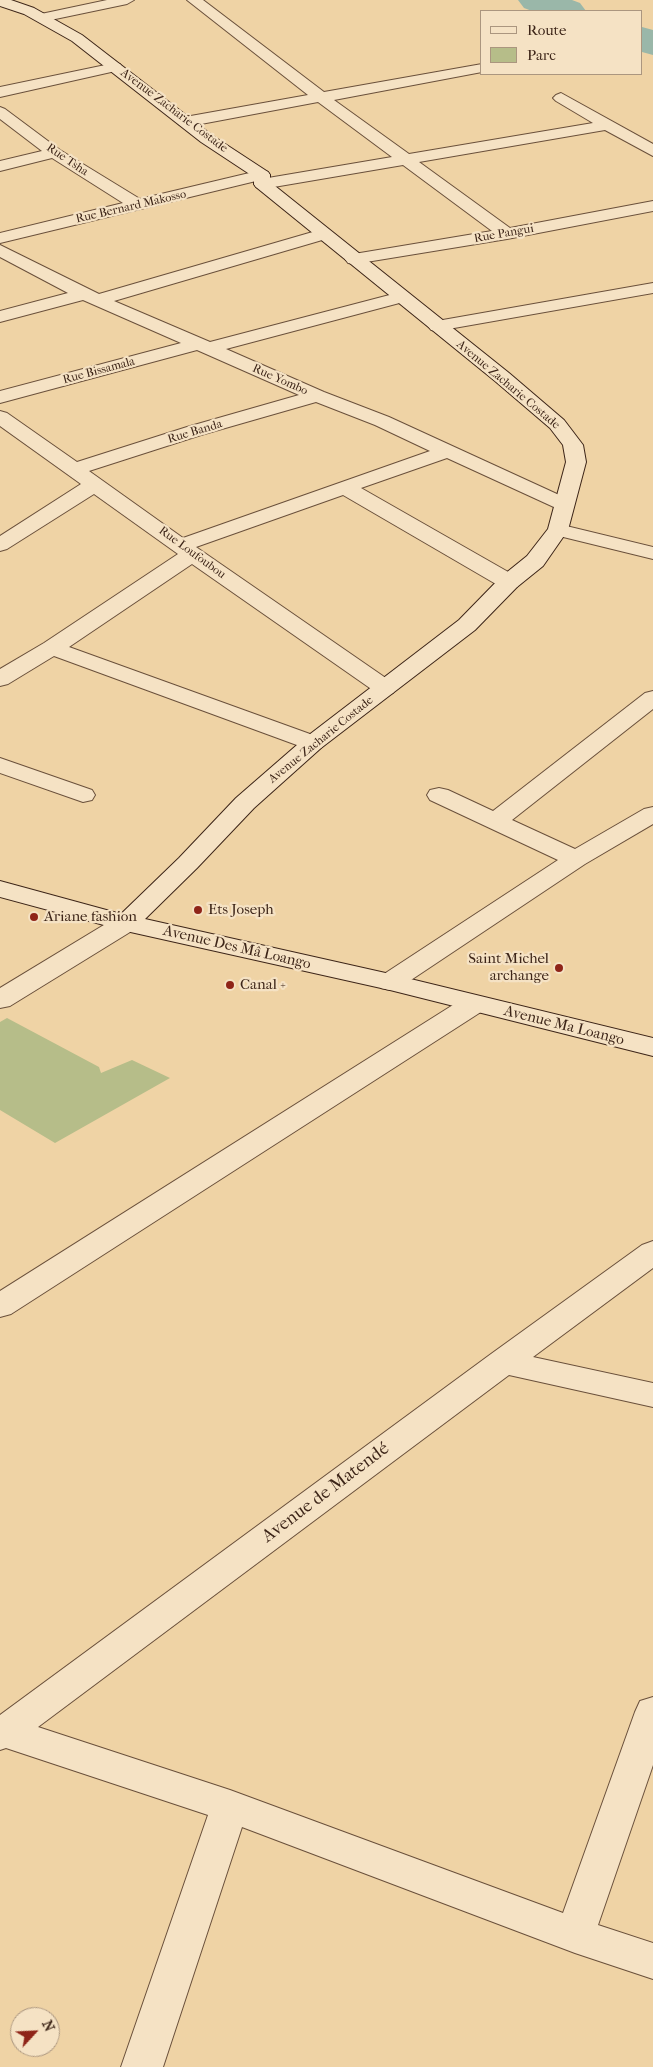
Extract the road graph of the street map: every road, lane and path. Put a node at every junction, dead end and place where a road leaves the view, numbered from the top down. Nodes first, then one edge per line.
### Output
1 (126, 0) edge
2 (194, 0) edge
3 (0, 1) edge
4 (41, 18) junction
5 (115, 67) junction
6 (480, 68) edge
7 (0, 92) edge
8 (319, 96) junction
9 (560, 98) dead end
10 (0, 112) edge
11 (185, 122) junction
12 (608, 125) junction
13 (54, 152) junction
14 (653, 152) edge
15 (407, 159) junction
16 (0, 166) edge
17 (262, 179) junction
18 (137, 205) junction
19 (653, 206) edge
20 (323, 234) junction
21 (507, 234) junction
22 (0, 238) edge
23 (0, 250) edge
24 (354, 259) junction
25 (653, 288) edge
26 (91, 297) junction
27 (401, 297) junction
28 (0, 317) edge
29 (437, 326) junction
30 (204, 346) junction
31 (318, 396) junction
32 (0, 397) edge
33 (0, 417) edge
34 (448, 451) junction
35 (73, 470) junction
36 (96, 484) junction
37 (346, 488) junction
38 (564, 504) junction
39 (558, 530) junction
40 (0, 545) edge
41 (187, 550) junction
42 (653, 553) edge
43 (509, 582) junction
44 (52, 648) junction
45 (0, 679) edge
46 (385, 688) junction
47 (653, 698) edge
48 (313, 743) junction
49 (0, 765) edge
50 (82, 795) dead end
51 (439, 795) dead end
52 (653, 814) edge
53 (495, 821) junction
54 (576, 860) junction
55 (0, 889) edge
56 (126, 923) junction
57 (390, 982) junction
58 (0, 1000) edge
59 (474, 1004) junction
60 (653, 1048) edge
61 (653, 1252) edge
62 (0, 1306) edge
63 (502, 1362) junction
64 (653, 1395) edge
65 (653, 1712) edge
66 (2, 1734) edge
67 (230, 1806) junction
68 (576, 1935) junction
69 (653, 1961) edge
70 (142, 2067) edge

1 - 4 street
2 - 8 street
3 - 4 street, Avenue Zacharie Costade
4 - 5 street, Avenue Zacharie Costade
5 - 7 street
5 - 11 street, Avenue Zacharie Costade
6 - 8 street
8 - 11 street
8 - 15 street
9 - 12 street
10 - 13 street, Rue Tsha
11 - 17 street, Avenue Zacharie Costade
12 - 14 street
12 - 15 street, Rue Bernard Makosso
13 - 16 street
13 - 18 street, Rue Tsha
15 - 17 street, Rue Bernard Makosso
15 - 21 street
17 - 18 street, Rue Bernard Makosso
17 - 20 street, Avenue Zacharie Costade
18 - 22 street, Rue Bernard Makosso
19 - 21 street, Rue Pangui
20 - 24 street, Avenue Zacharie Costade
20 - 26 street
21 - 24 street, Rue Pangui
23 - 26 street, Rue Yombo
24 - 27 street, Avenue Zacharie Costade
25 - 29 street
26 - 28 street
26 - 30 street, Rue Yombo
27 - 29 street, Avenue Zacharie Costade
27 - 30 street, Rue Bissamala
29 - 38 street, Avenue Zacharie Costade
30 - 31 street, Rue Yombo
30 - 32 street, Rue Bissamala
31 - 34 street, Rue Yombo
31 - 35 street, Rue Banda
33 - 35 street, Rue Loufoubou
34 - 37 street
34 - 38 street, Rue Yombo
35 - 36 street, Rue Loufoubou
36 - 40 street
36 - 41 street, Rue Loufoubou
37 - 41 street
37 - 43 street
38 - 39 street, Avenue Zacharie Costade
39 - 42 street
39 - 43 street, Avenue Zacharie Costade
41 - 44 street
41 - 46 street, Rue Loufoubou
43 - 46 street, Avenue Zacharie Costade
44 - 45 street
44 - 48 street
46 - 48 street, Avenue Zacharie Costade
47 - 53 street
48 - 56 street, Avenue Zacharie Costade
49 - 50 street
51 - 53 street
52 - 54 street
53 - 54 street
54 - 57 street
55 - 56 street, Avenue Des Mâ Loango
56 - 57 street, Avenue Des Mâ Loango
56 - 58 street, Avenue Zacharie Costade
57 - 59 street, Avenue Des Mâ Loango
59 - 60 street, Avenue Ma Loango
59 - 62 street
61 - 63 street, Avenue de Matendé
63 - 64 street
63 - 66 street, Avenue de Matendé
65 - 68 street
66 - 67 street
67 - 68 street
67 - 70 street
68 - 69 street

